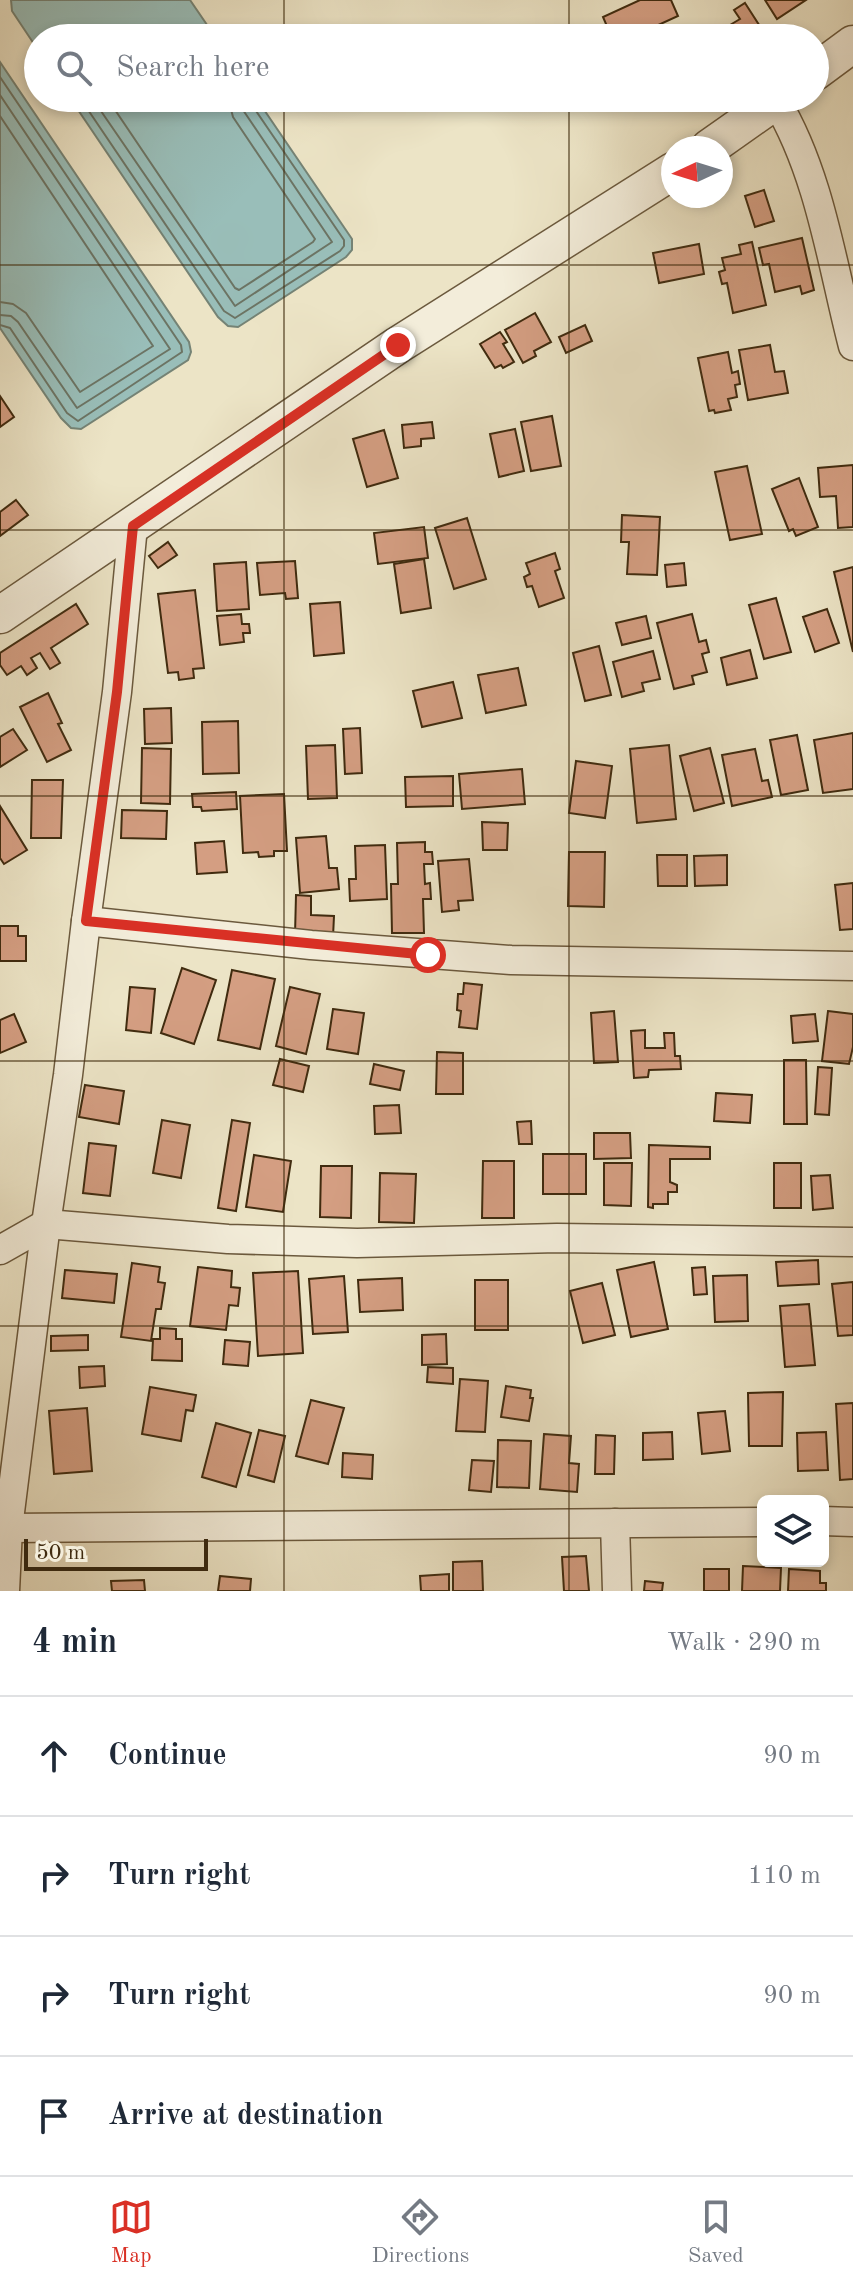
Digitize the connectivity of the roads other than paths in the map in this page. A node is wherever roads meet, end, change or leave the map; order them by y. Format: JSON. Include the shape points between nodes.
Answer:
{"nodes":[{"id":1,"x":853,"y":44,"type":"edge"},
{"id":2,"x":829,"y":62,"type":"edge"},
{"id":3,"x":761,"y":112,"type":"edge"},
{"id":4,"x":784,"y":112,"type":"edge"},
{"id":5,"x":726,"y":136,"type":"edge"},
{"id":6,"x":661,"y":179,"type":"edge"},
{"id":7,"x":853,"y":346,"type":"edge"},
{"id":8,"x":133,"y":526,"type":"junction"},
{"id":9,"x":0,"y":615,"type":"edge"},
{"id":10,"x":86,"y":921,"type":"junction"},
{"id":11,"x":853,"y":966,"type":"edge"},
{"id":12,"x":46,"y":1224,"type":"junction"},
{"id":13,"x":853,"y":1242,"type":"edge"},
{"id":14,"x":0,"y":1250,"type":"edge"},
{"id":15,"x":829,"y":1521,"type":"edge"},
{"id":16,"x":757,"y":1522,"type":"edge"},
{"id":17,"x":853,"y":1522,"type":"edge"},
{"id":18,"x":615,"y":1523,"type":"junction"},
{"id":19,"x":5,"y":1547,"type":"edge"},
{"id":20,"x":5,"y":1591,"type":"edge"},
{"id":21,"x":617,"y":1591,"type":"edge"}],
"edges":[{"from":1,"to":2,"type":"street"},
{"from":3,"to":5,"type":"street"},
{"from":4,"to":7,"type":"street","via":[[820,209]]},
{"from":6,"to":8,"type":"street","via":[[398,345]]},
{"from":8,"to":9,"type":"street"},
{"from":8,"to":10,"type":"street"},
{"from":10,"to":11,"type":"street","via":[[511,960]]},
{"from":10,"to":12,"type":"street"},
{"from":12,"to":13,"type":"street","via":[[357,1243],[557,1238]]},
{"from":12,"to":14,"type":"street"},
{"from":12,"to":19,"type":"street"},
{"from":15,"to":17,"type":"street"},
{"from":16,"to":18,"type":"street"},
{"from":18,"to":19,"type":"street"},
{"from":18,"to":21,"type":"street"},
{"from":19,"to":20,"type":"street"}]}
